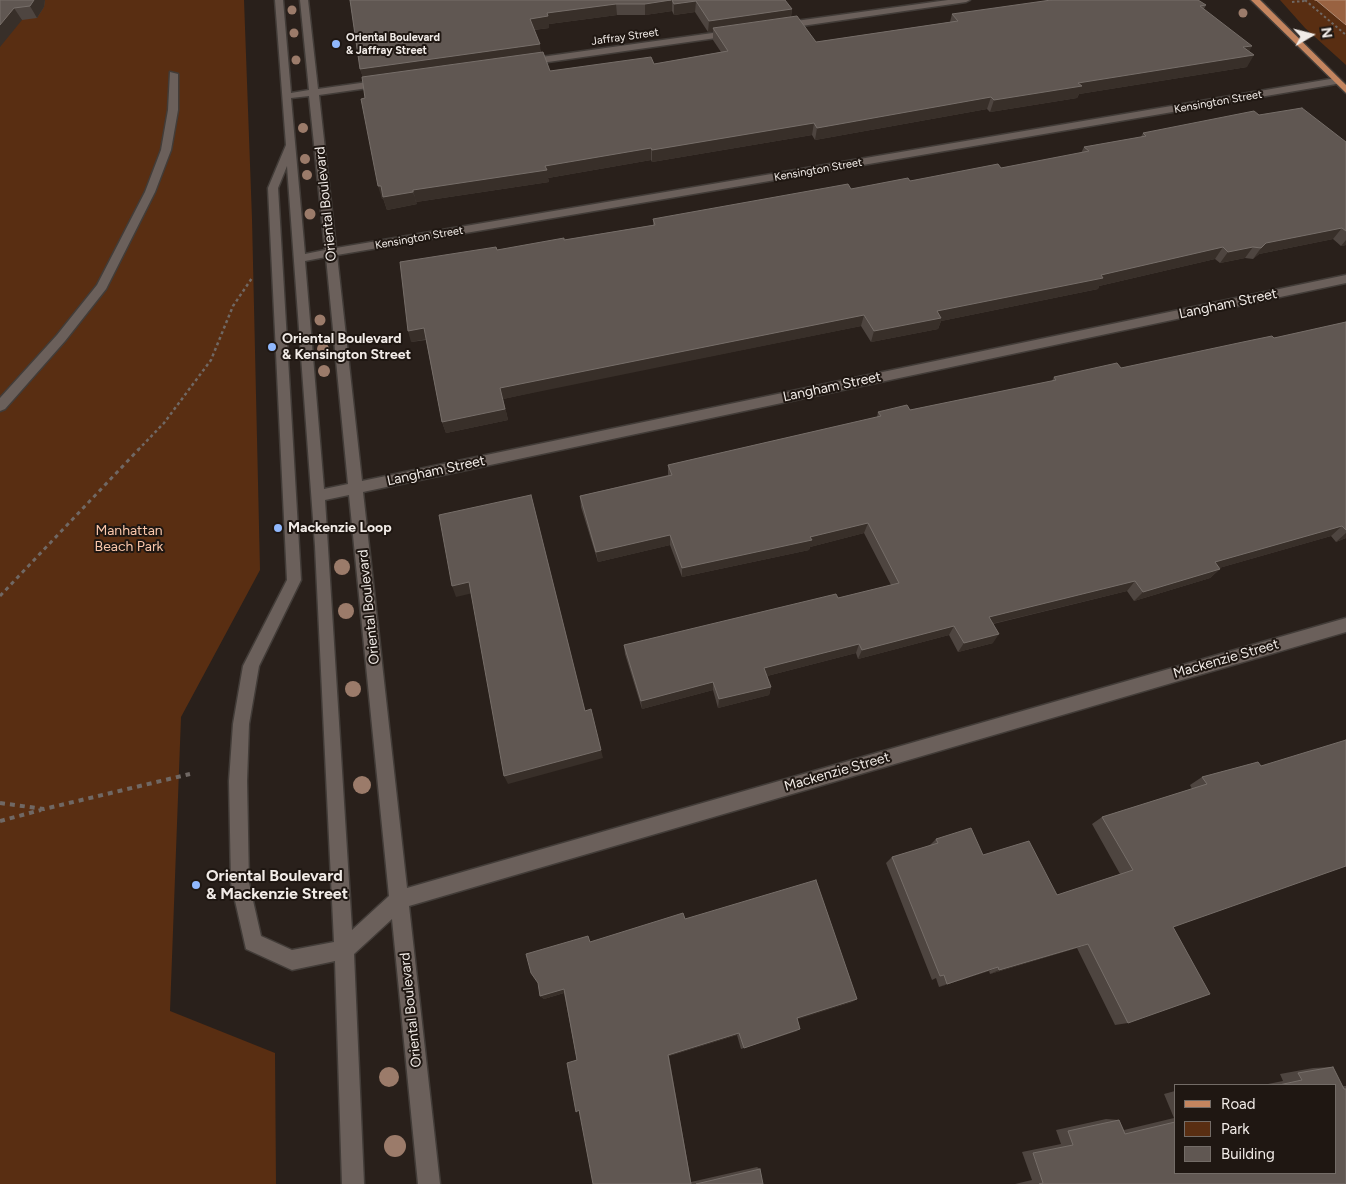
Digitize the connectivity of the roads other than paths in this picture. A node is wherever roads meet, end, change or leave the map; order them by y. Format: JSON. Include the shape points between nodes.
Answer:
{"nodes":[{"id":1,"x":279,"y":0,"type":"edge"},
{"id":2,"x":304,"y":0,"type":"edge"},
{"id":3,"x":966,"y":0,"type":"edge"},
{"id":4,"x":1255,"y":0,"type":"edge"},
{"id":5,"x":768,"y":28,"type":"edge"},
{"id":6,"x":749,"y":31,"type":"edge"},
{"id":7,"x":522,"y":63,"type":"edge"},
{"id":8,"x":173,"y":74,"type":"dead end"},
{"id":9,"x":394,"y":81,"type":"edge"},
{"id":10,"x":1336,"y":82,"type":"junction"},
{"id":11,"x":1346,"y":90,"type":"edge"},
{"id":12,"x":314,"y":92,"type":"junction"},
{"id":13,"x":288,"y":96,"type":"junction"},
{"id":14,"x":291,"y":142,"type":"junction"},
{"id":15,"x":331,"y":253,"type":"junction"},
{"id":16,"x":300,"y":258,"type":"junction"},
{"id":17,"x":1346,"y":279,"type":"edge"},
{"id":18,"x":0,"y":406,"type":"edge"},
{"id":19,"x":356,"y":488,"type":"junction"},
{"id":20,"x":318,"y":496,"type":"junction"},
{"id":21,"x":1346,"y":624,"type":"edge"},
{"id":22,"x":400,"y":899,"type":"junction"},
{"id":23,"x":344,"y":950,"type":"junction"},
{"id":24,"x":353,"y":1184,"type":"edge"},
{"id":25,"x":429,"y":1184,"type":"edge"}],
"edges":[{"from":1,"to":13,"type":"street","name":"Oriental Boulevard"},
{"from":2,"to":12,"type":"street","name":"Oriental Boulevard"},
{"from":3,"to":5,"type":"street"},
{"from":4,"to":10,"type":"main road"},
{"from":6,"to":7,"type":"street","name":"Jaffray Street"},
{"from":8,"to":18,"type":"street","via":[[173,110],[166,150],[150,192],[102,286]]},
{"from":9,"to":12,"type":"street"},
{"from":10,"to":11,"type":"main road"},
{"from":10,"to":15,"type":"street","name":"Kensington Street"},
{"from":12,"to":13,"type":"street"},
{"from":12,"to":15,"type":"street","name":"Oriental Boulevard"},
{"from":13,"to":14,"type":"street","name":"Oriental Boulevard"},
{"from":14,"to":16,"type":"street","name":"Oriental Boulevard"},
{"from":14,"to":23,"type":"street","via":[[273,188],[294,580],[251,666],[241,724],[238,780],[240,883],[253,942],[292,960]]},
{"from":15,"to":16,"type":"street","name":"Kensington Street"},
{"from":15,"to":19,"type":"street","name":"Oriental Boulevard"},
{"from":16,"to":20,"type":"street","name":"Oriental Boulevard"},
{"from":17,"to":19,"type":"street","name":"Langham Street"},
{"from":19,"to":20,"type":"street","name":"Langham Street"},
{"from":19,"to":22,"type":"street","name":"Oriental Boulevard"},
{"from":20,"to":23,"type":"street","name":"Oriental Boulevard"},
{"from":21,"to":22,"type":"street","name":"Mackenzie Street"},
{"from":22,"to":23,"type":"street","name":"Mackenzie Street"},
{"from":22,"to":25,"type":"street","name":"Oriental Boulevard"},
{"from":23,"to":24,"type":"street","name":"Oriental Boulevard"}]}
